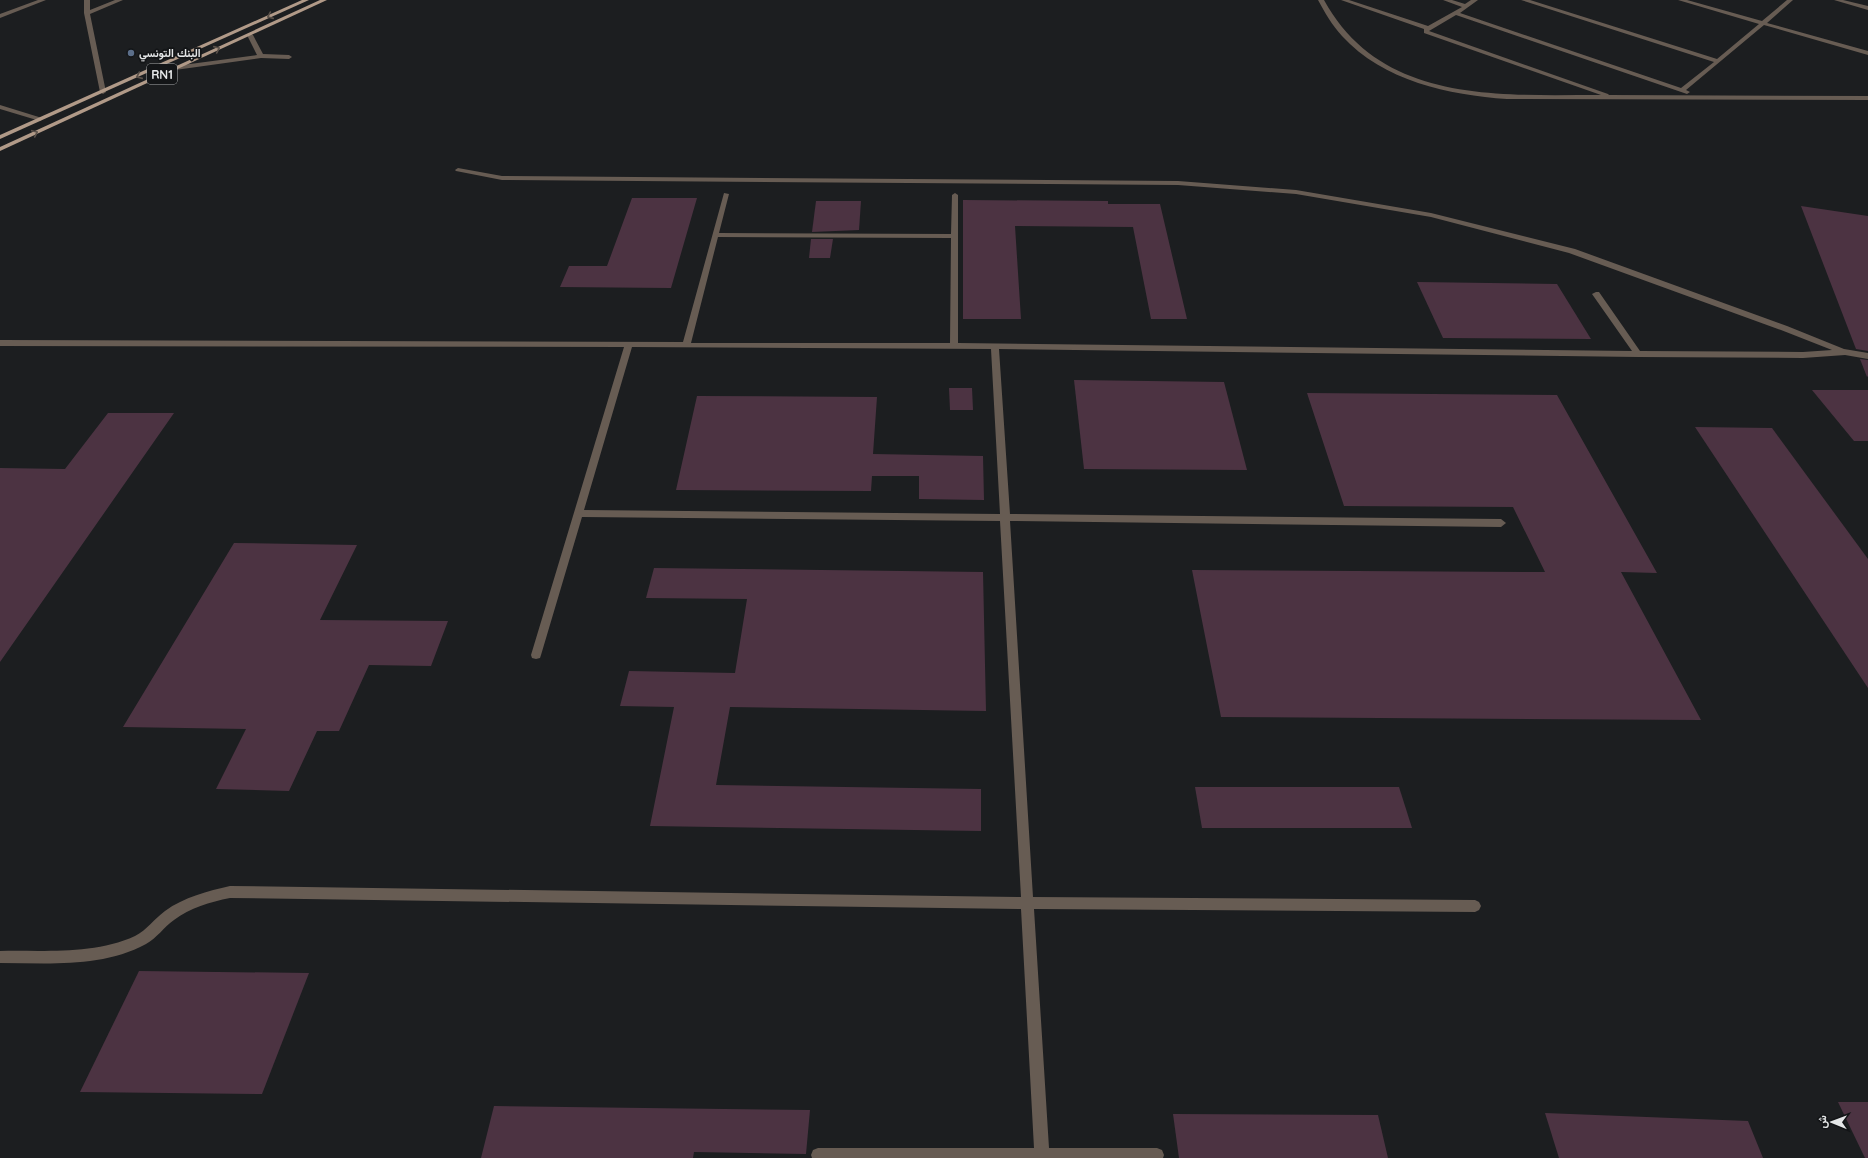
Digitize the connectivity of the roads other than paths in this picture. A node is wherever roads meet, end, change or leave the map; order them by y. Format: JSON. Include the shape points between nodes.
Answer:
{"nodes":[{"id":1,"x":42,"y":0,"type":"edge"},
{"id":2,"x":87,"y":0,"type":"edge"},
{"id":3,"x":120,"y":0,"type":"edge"},
{"id":4,"x":306,"y":0,"type":"edge"},
{"id":5,"x":324,"y":0,"type":"edge"},
{"id":6,"x":1321,"y":0,"type":"edge"},
{"id":7,"x":1344,"y":0,"type":"edge"},
{"id":8,"x":1446,"y":0,"type":"edge"},
{"id":9,"x":1475,"y":0,"type":"edge"},
{"id":10,"x":1524,"y":0,"type":"edge"},
{"id":11,"x":1681,"y":0,"type":"edge"},
{"id":12,"x":1790,"y":0,"type":"edge"},
{"id":13,"x":1837,"y":0,"type":"edge"},
{"id":14,"x":1465,"y":6,"type":"junction"},
{"id":15,"x":1868,"y":8,"type":"edge"},
{"id":16,"x":87,"y":13,"type":"junction"},
{"id":17,"x":1456,"y":13,"type":"junction"},
{"id":18,"x":0,"y":16,"type":"edge"},
{"id":19,"x":1762,"y":24,"type":"junction"},
{"id":20,"x":1428,"y":28,"type":"junction"},
{"id":21,"x":250,"y":35,"type":"junction"},
{"id":22,"x":1868,"y":53,"type":"edge"},
{"id":23,"x":261,"y":56,"type":"junction"},
{"id":24,"x":289,"y":57,"type":"dead end"},
{"id":25,"x":1718,"y":61,"type":"junction"},
{"id":26,"x":175,"y":68,"type":"junction"},
{"id":27,"x":1682,"y":90,"type":"junction"},
{"id":28,"x":103,"y":92,"type":"junction"},
{"id":29,"x":1701,"y":97,"type":"junction"},
{"id":30,"x":1614,"y":98,"type":"junction"},
{"id":31,"x":1868,"y":98,"type":"edge"},
{"id":32,"x":0,"y":107,"type":"edge"},
{"id":33,"x":40,"y":119,"type":"junction"},
{"id":34,"x":0,"y":137,"type":"edge"},
{"id":35,"x":0,"y":149,"type":"edge"},
{"id":36,"x":458,"y":170,"type":"dead end"},
{"id":37,"x":726,"y":194,"type":"dead end"},
{"id":38,"x":955,"y":195,"type":"dead end"},
{"id":39,"x":715,"y":235,"type":"junction"},
{"id":40,"x":954,"y":236,"type":"junction"},
{"id":41,"x":1596,"y":294,"type":"dead end"},
{"id":42,"x":0,"y":343,"type":"edge"},
{"id":43,"x":629,"y":345,"type":"junction"},
{"id":44,"x":686,"y":345,"type":"junction"},
{"id":45,"x":954,"y":346,"type":"junction"},
{"id":46,"x":995,"y":346,"type":"junction"},
{"id":47,"x":1845,"y":352,"type":"junction"},
{"id":48,"x":1638,"y":354,"type":"junction"},
{"id":49,"x":1868,"y":356,"type":"edge"},
{"id":50,"x":578,"y":513,"type":"junction"},
{"id":51,"x":1005,"y":518,"type":"junction"},
{"id":52,"x":1501,"y":523,"type":"dead end"},
{"id":53,"x":536,"y":655,"type":"dead end"},
{"id":54,"x":1028,"y":903,"type":"junction"},
{"id":55,"x":1475,"y":906,"type":"dead end"},
{"id":56,"x":0,"y":957,"type":"edge"},
{"id":57,"x":818,"y":1155,"type":"dead end"},
{"id":58,"x":1042,"y":1155,"type":"junction"},
{"id":59,"x":1157,"y":1155,"type":"dead end"}],
"edges":[{"from":1,"to":18,"type":"street"},
{"from":2,"to":16,"type":"street"},
{"from":3,"to":16,"type":"street"},
{"from":4,"to":28,"type":"main road","number":"RN1","one_way":true},
{"from":5,"to":21,"type":"main road","number":"RN1"},
{"from":6,"to":30,"type":"street","via":[[1333,21],[1360,50],[1379,63],[1428,83],[1483,96]]},
{"from":7,"to":20,"type":"street"},
{"from":8,"to":14,"type":"street"},
{"from":9,"to":14,"type":"street"},
{"from":10,"to":25,"type":"street"},
{"from":11,"to":19,"type":"street"},
{"from":12,"to":19,"type":"street"},
{"from":13,"to":15,"type":"street"},
{"from":14,"to":17,"type":"street"},
{"from":16,"to":28,"type":"street"},
{"from":17,"to":20,"type":"street"},
{"from":17,"to":27,"type":"street"},
{"from":19,"to":22,"type":"street"},
{"from":19,"to":25,"type":"street"},
{"from":20,"to":30,"type":"street","via":[[1426,32]]},
{"from":21,"to":23,"type":"street"},
{"from":26,"to":21,"type":"main road","number":"RN1","one_way":true},
{"from":23,"to":24,"type":"street"},
{"from":23,"to":26,"type":"street"},
{"from":25,"to":27,"type":"street"},
{"from":35,"to":26,"type":"main road","number":"RN1","one_way":true},
{"from":27,"to":29,"type":"street"},
{"from":28,"to":33,"type":"main road","number":"RN1"},
{"from":29,"to":30,"type":"street"},
{"from":29,"to":31,"type":"street"},
{"from":32,"to":33,"type":"street"},
{"from":33,"to":34,"type":"main road","number":"RN1"},
{"from":36,"to":47,"type":"street","via":[[502,178],[1178,183],[1296,192],[1431,215],[1572,252]]},
{"from":37,"to":39,"type":"street"},
{"from":38,"to":40,"type":"street"},
{"from":39,"to":40,"type":"street"},
{"from":39,"to":44,"type":"street"},
{"from":40,"to":45,"type":"street"},
{"from":41,"to":48,"type":"street"},
{"from":42,"to":43,"type":"street"},
{"from":43,"to":44,"type":"street"},
{"from":43,"to":50,"type":"street"},
{"from":44,"to":45,"type":"street"},
{"from":45,"to":46,"type":"street"},
{"from":46,"to":48,"type":"street"},
{"from":46,"to":51,"type":"street"},
{"from":47,"to":48,"type":"street","via":[[1803,355]]},
{"from":47,"to":49,"type":"street"},
{"from":50,"to":51,"type":"street"},
{"from":50,"to":53,"type":"street"},
{"from":51,"to":52,"type":"street"},
{"from":51,"to":54,"type":"street"},
{"from":54,"to":55,"type":"street"},
{"from":54,"to":56,"type":"street","via":[[230,892],[211,896],[173,913],[142,940],[98,955]]},
{"from":54,"to":58,"type":"street"},
{"from":57,"to":58,"type":"street"},
{"from":58,"to":59,"type":"street"}]}
